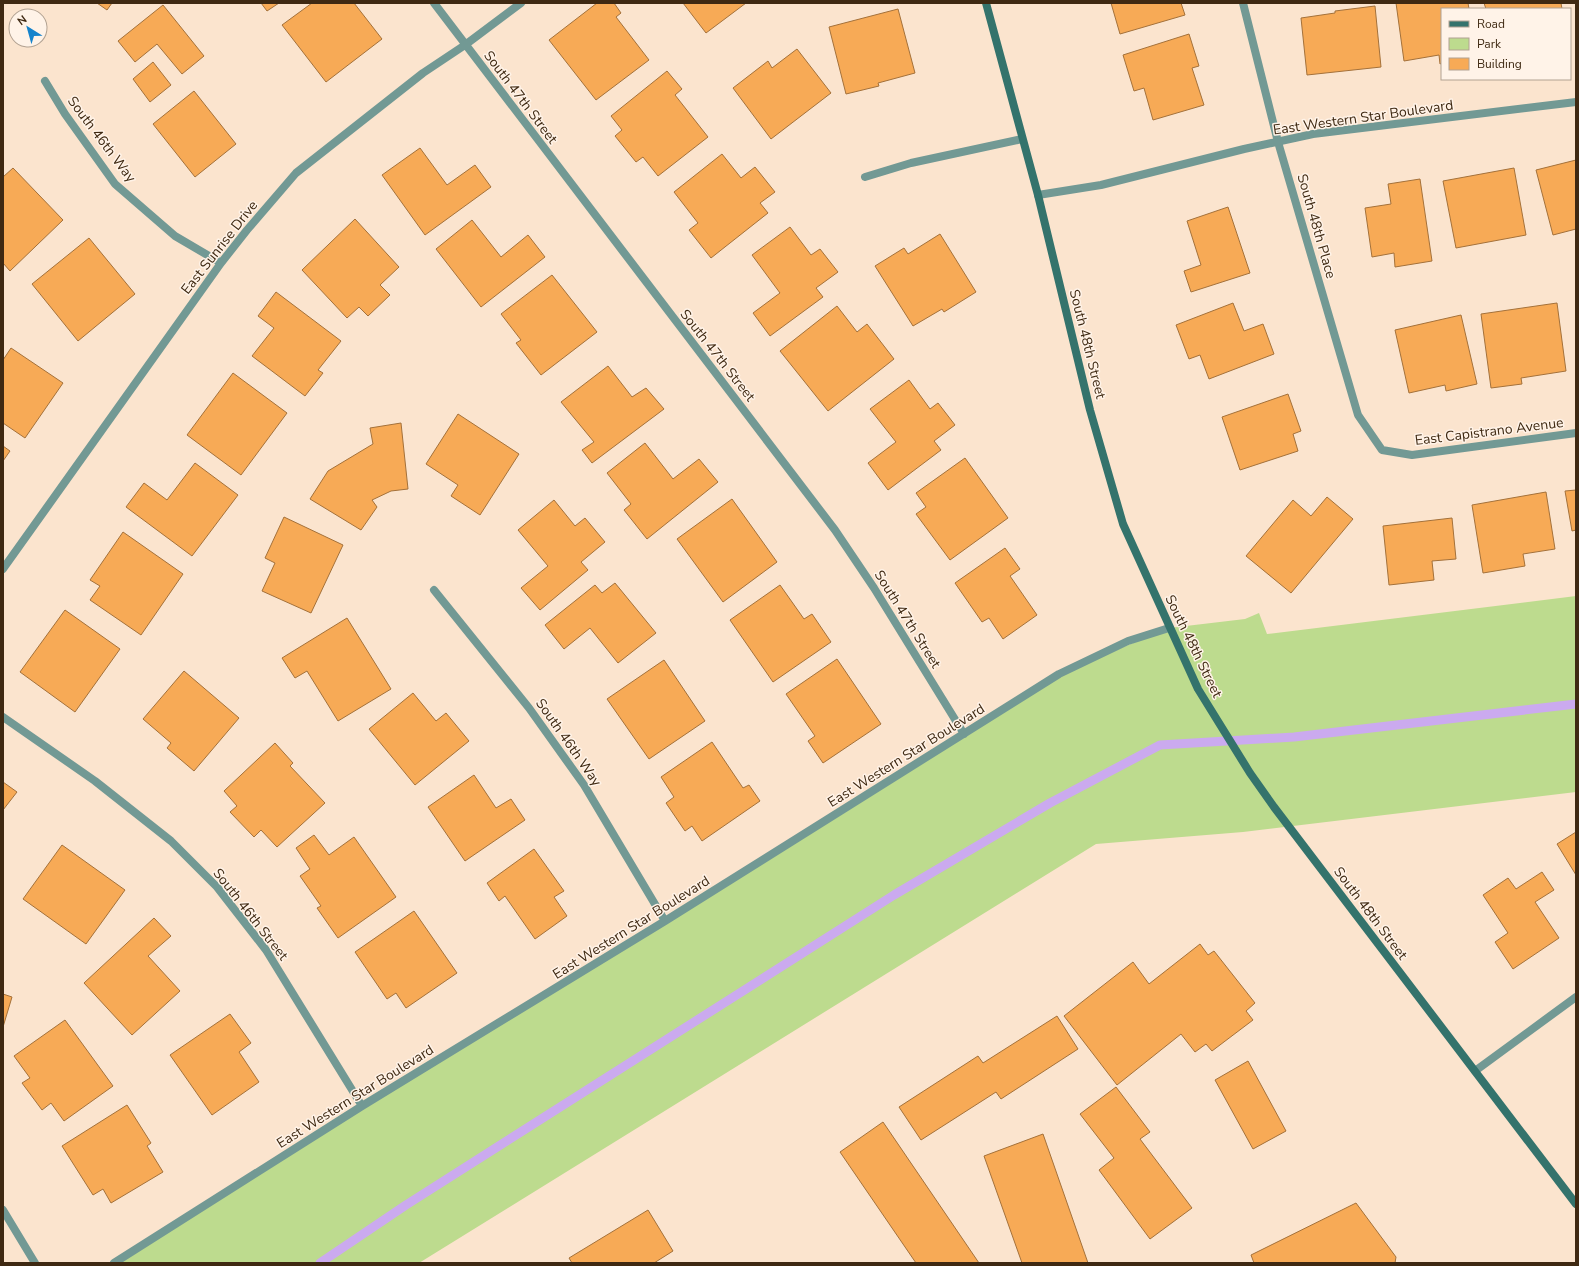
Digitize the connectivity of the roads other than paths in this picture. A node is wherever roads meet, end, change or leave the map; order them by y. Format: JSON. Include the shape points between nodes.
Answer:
{"nodes":[{"id":1,"x":434,"y":3,"type":"edge"},
{"id":2,"x":521,"y":3,"type":"edge"},
{"id":3,"x":986,"y":3,"type":"edge"},
{"id":4,"x":1243,"y":3,"type":"edge"},
{"id":5,"x":465,"y":45,"type":"junction"},
{"id":6,"x":45,"y":81,"type":"dead end"},
{"id":7,"x":1576,"y":102,"type":"edge"},
{"id":8,"x":1022,"y":139,"type":"junction"},
{"id":9,"x":1278,"y":142,"type":"junction"},
{"id":10,"x":865,"y":177,"type":"dead end"},
{"id":11,"x":1038,"y":195,"type":"junction"},
{"id":12,"x":221,"y":263,"type":"junction"},
{"id":13,"x":1576,"y":433,"type":"edge"},
{"id":14,"x":1382,"y":450,"type":"joint"},
{"id":15,"x":3,"y":569,"type":"edge"},
{"id":16,"x":434,"y":590,"type":"dead end"},
{"id":17,"x":1169,"y":628,"type":"junction"},
{"id":18,"x":3,"y":717,"type":"edge"},
{"id":19,"x":964,"y":734,"type":"junction"},
{"id":20,"x":665,"y":922,"type":"junction"},
{"id":21,"x":1576,"y":997,"type":"edge"},
{"id":22,"x":1475,"y":1071,"type":"junction"},
{"id":23,"x":362,"y":1106,"type":"junction"},
{"id":24,"x":1576,"y":1204,"type":"edge"},
{"id":25,"x":3,"y":1210,"type":"edge"},
{"id":26,"x":35,"y":1263,"type":"edge"},
{"id":27,"x":114,"y":1263,"type":"edge"}],
"edges":[{"from":1,"to":5,"type":"street","name":"South 47th Street"},
{"from":2,"to":5,"type":"street","name":"East Sunrise Drive"},
{"from":3,"to":8,"type":"main road","name":"South 48th Street"},
{"from":4,"to":9,"type":"street","name":"South 48th Place"},
{"from":5,"to":12,"type":"street","name":"East Sunrise Drive","via":[[423,74],[296,173]]},
{"from":5,"to":19,"type":"street","name":"South 47th Street","via":[[835,530]]},
{"from":6,"to":12,"type":"street","name":"South 46th Way","via":[[65,114],[116,184],[175,236]]},
{"from":7,"to":9,"type":"street","name":"East Western Star Boulevard","via":[[1313,134]]},
{"from":8,"to":10,"type":"street","via":[[911,163]]},
{"from":8,"to":11,"type":"main road","name":"South 48th Street"},
{"from":9,"to":11,"type":"street","name":"East Western Star Boulevard","via":[[1101,185]]},
{"from":9,"to":14,"type":"street","name":"South 48th Place","via":[[1358,415]]},
{"from":11,"to":17,"type":"main road","name":"South 48th Street","via":[[1090,410],[1123,524]]},
{"from":12,"to":15,"type":"street","name":"East Sunrise Drive"},
{"from":13,"to":14,"type":"street","name":"East Capistrano Avenue","via":[[1412,455]]},
{"from":16,"to":20,"type":"street","name":"South 46th Way","via":[[529,708],[584,785]]},
{"from":17,"to":19,"type":"street","name":"East Western Star Boulevard","via":[[1128,641],[1059,674]]},
{"from":17,"to":22,"type":"main road","name":"South 48th Street","via":[[1198,689],[1250,773]]},
{"from":18,"to":23,"type":"street","name":"South 46th Street","via":[[95,781],[171,841],[217,887],[266,950]]},
{"from":19,"to":20,"type":"street","name":"East Western Star Boulevard"},
{"from":20,"to":23,"type":"street","name":"East Western Star Boulevard"},
{"from":21,"to":22,"type":"street"},
{"from":22,"to":24,"type":"main road","name":"South 48th Street"},
{"from":23,"to":27,"type":"street","name":"East Western Star Boulevard"},
{"from":25,"to":26,"type":"street"}]}
